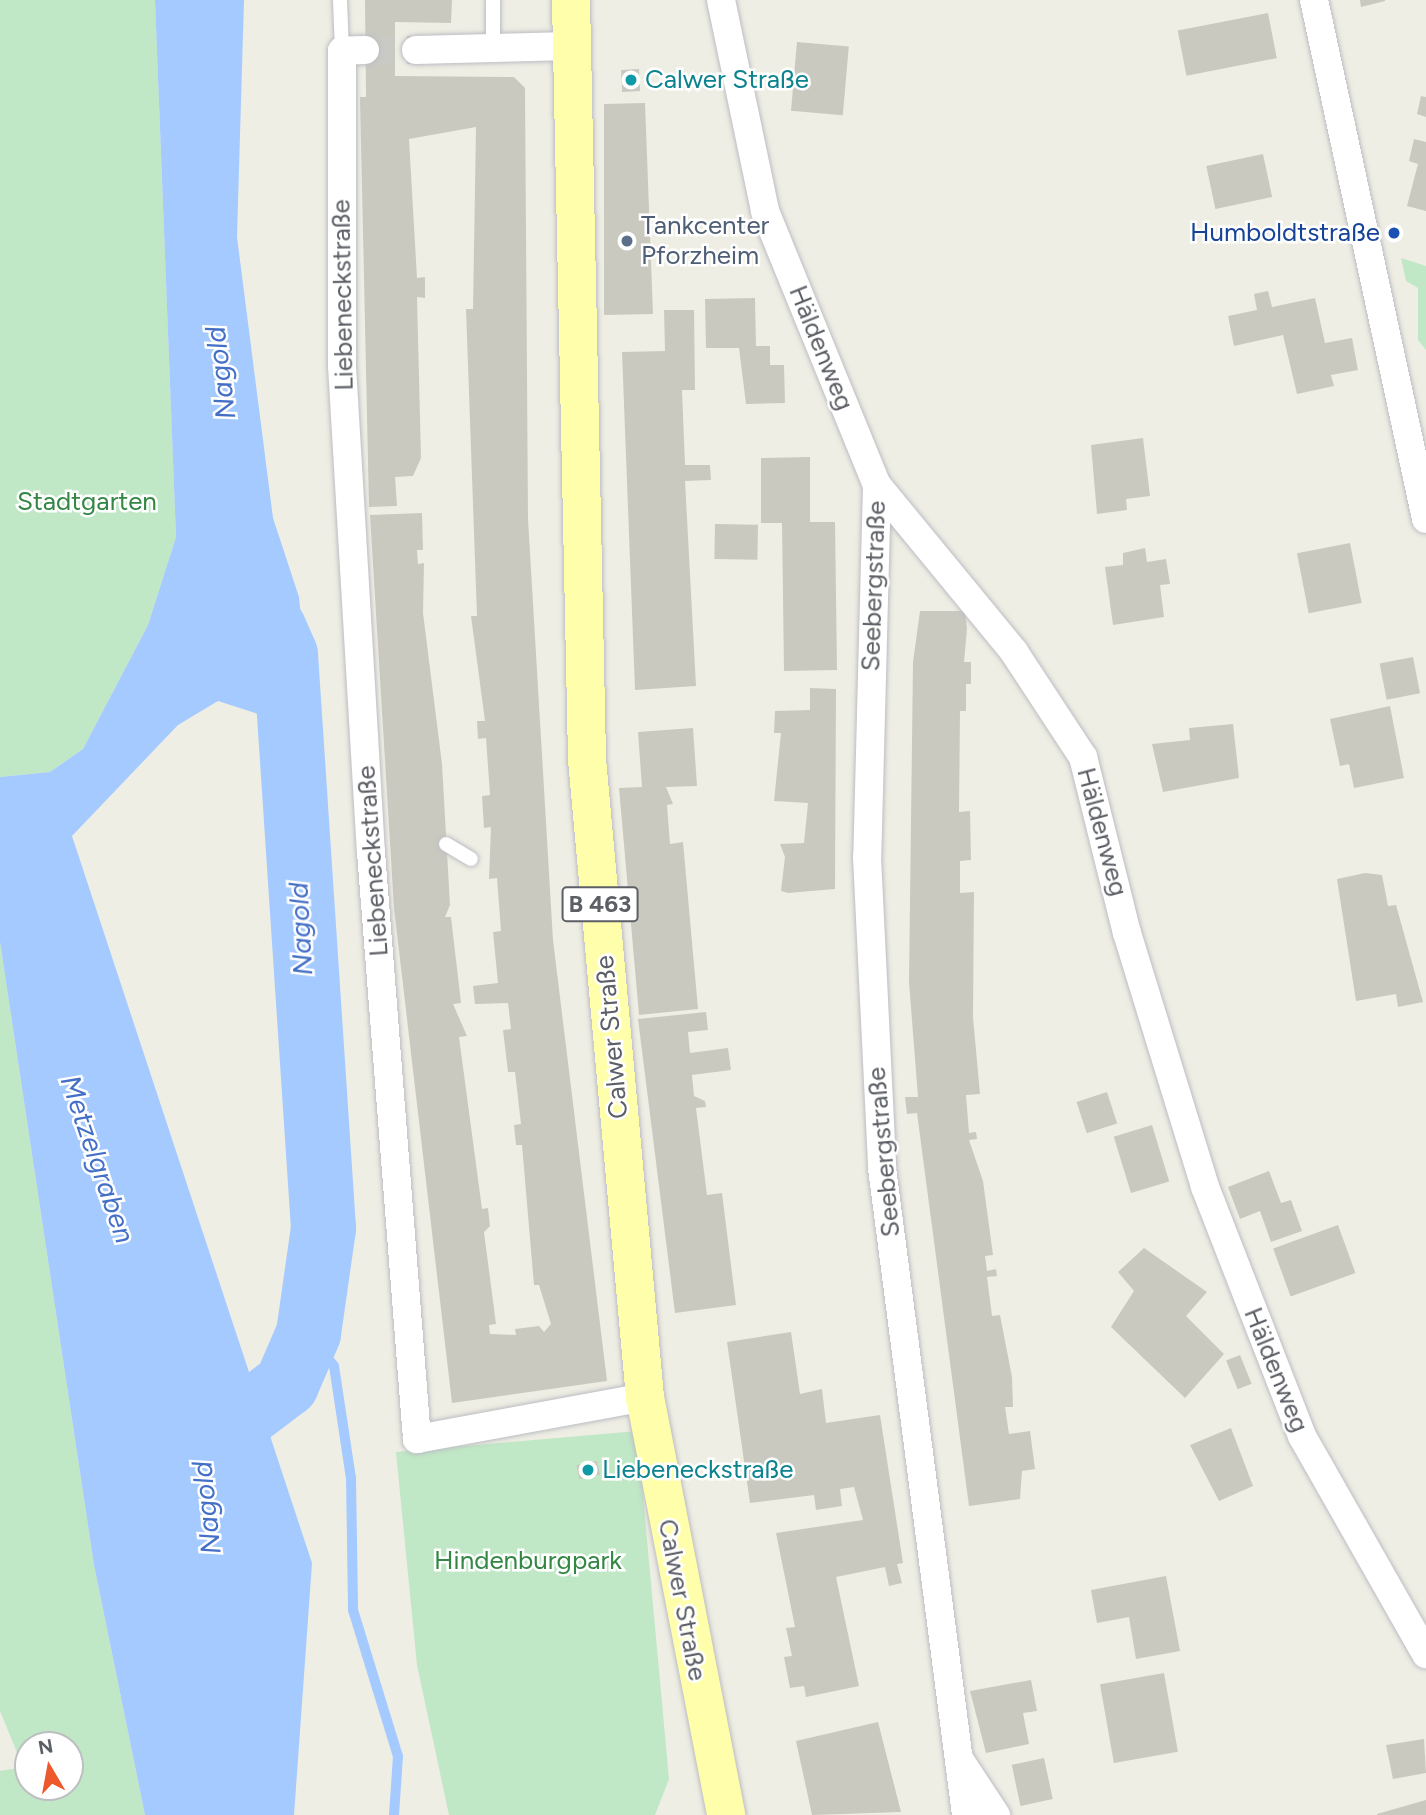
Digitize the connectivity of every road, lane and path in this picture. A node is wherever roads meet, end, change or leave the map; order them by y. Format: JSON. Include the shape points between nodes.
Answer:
{"nodes":[{"id":1,"x":340,"y":0,"type":"edge"},
{"id":2,"x":492,"y":0,"type":"edge"},
{"id":3,"x":571,"y":0,"type":"edge"},
{"id":4,"x":721,"y":0,"type":"edge"},
{"id":5,"x":1314,"y":0,"type":"edge"},
{"id":6,"x":570,"y":46,"type":"junction"},
{"id":7,"x":493,"y":48,"type":"junction"},
{"id":8,"x":416,"y":50,"type":"tunnel mouth"},
{"id":9,"x":353,"y":51,"type":"joint"},
{"id":10,"x":1418,"y":426,"type":"edge"},
{"id":11,"x":877,"y":485,"type":"junction"},
{"id":12,"x":1426,"y":519,"type":"edge"},
{"id":13,"x":446,"y":844,"type":"dead end"},
{"id":14,"x":471,"y":859,"type":"dead end"},
{"id":15,"x":645,"y":1397,"type":"junction"},
{"id":16,"x":1426,"y":1654,"type":"edge"},
{"id":17,"x":956,"y":1754,"type":"junction"},
{"id":18,"x":726,"y":1815,"type":"edge"},
{"id":19,"x":965,"y":1815,"type":"edge"},
{"id":20,"x":996,"y":1815,"type":"edge"}],
"edges":[{"from":1,"to":9,"type":"lane","name":"Liebeneckstraße"},
{"from":2,"to":7,"type":"lane"},
{"from":3,"to":6,"type":"main road","name":"Calwer Straße","number":"B 463"},
{"from":4,"to":11,"type":"street","name":"Häldenweg","via":[[765,211]]},
{"from":5,"to":10,"type":"street"},
{"from":6,"to":7,"type":"street"},
{"from":6,"to":15,"type":"main road","name":"Calwer Straße","number":"B 463","via":[[587,759]]},
{"from":7,"to":8,"type":"street"},
{"from":9,"to":15,"type":"street","name":"Liebeneckstraße","via":[[342,366],[381,851],[417,1439]]},
{"from":10,"to":12,"type":"street"},
{"from":11,"to":16,"type":"street","name":"Häldenweg","via":[[1014,652],[1083,757],[1127,933],[1205,1187],[1301,1436]]},
{"from":11,"to":17,"type":"street","name":"Seebergstraße","via":[[867,857],[881,1168]]},
{"from":13,"to":14,"type":"lane"},
{"from":15,"to":18,"type":"main road","name":"Calwer Straße","number":"B 463"},
{"from":17,"to":19,"type":"street","name":"Seebergstraße"},
{"from":17,"to":20,"type":"street"}]}
